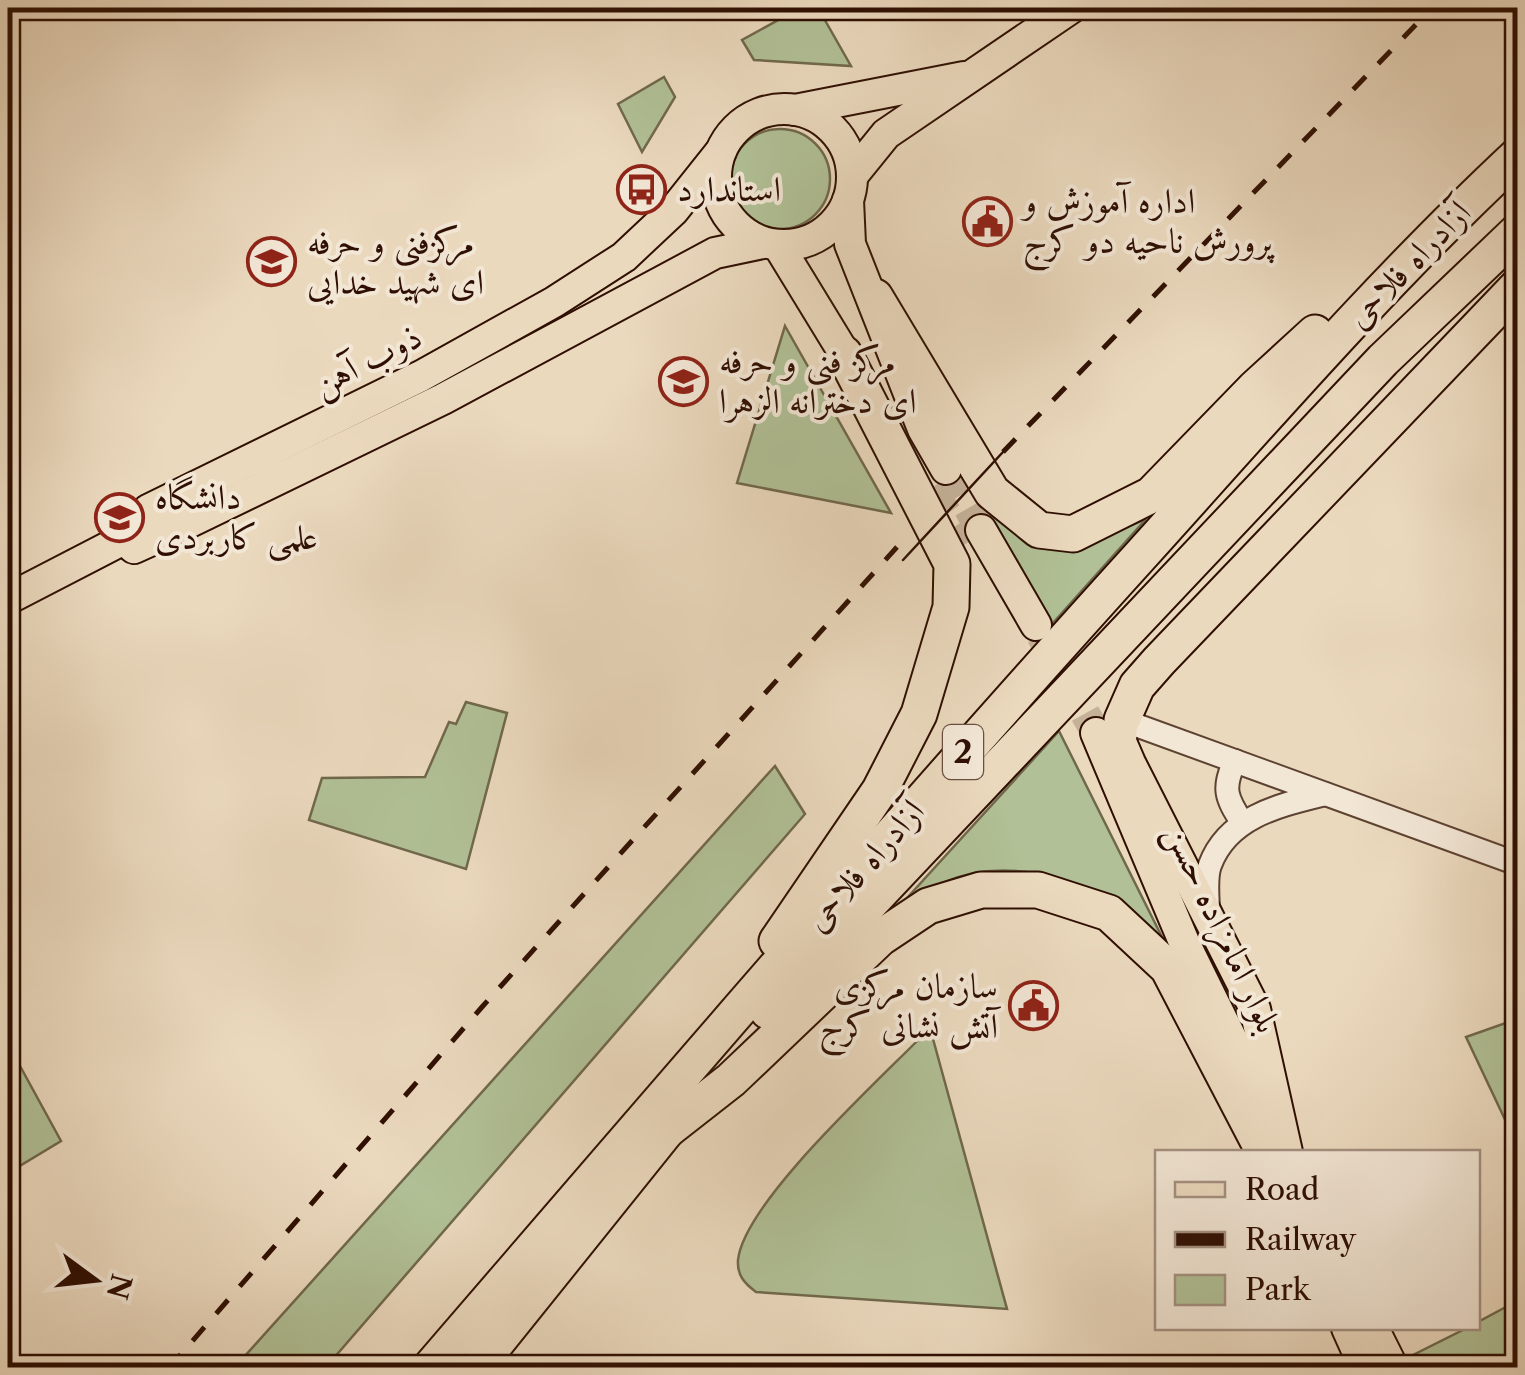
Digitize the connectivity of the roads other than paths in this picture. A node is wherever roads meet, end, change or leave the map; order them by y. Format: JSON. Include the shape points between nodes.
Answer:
{"nodes":[{"id":1,"x":1071,"y":8,"type":"edge"},
{"id":2,"x":977,"y":75,"type":"junction"},
{"id":3,"x":795,"y":110,"type":"junction"},
{"id":4,"x":721,"y":151,"type":"junction"},
{"id":5,"x":1518,"y":155,"type":"edge"},
{"id":6,"x":850,"y":188,"type":"junction"},
{"id":7,"x":1518,"y":231,"type":"edge"},
{"id":8,"x":771,"y":244,"type":"junction"},
{"id":9,"x":1518,"y":286,"type":"edge"},
{"id":10,"x":1383,"y":290,"type":"junction"},
{"id":11,"x":875,"y":297,"type":"junction"},
{"id":12,"x":844,"y":354,"type":"junction"},
{"id":13,"x":421,"y":376,"type":"junction"},
{"id":14,"x":443,"y":400,"type":"junction"},
{"id":15,"x":974,"y":536,"type":"tunnel mouth"},
{"id":16,"x":124,"y":539,"type":"junction"},
{"id":17,"x":8,"y":599,"type":"edge"},
{"id":18,"x":1029,"y":630,"type":"tunnel mouth"},
{"id":19,"x":1099,"y":732,"type":"junction"},
{"id":20,"x":1236,"y":762,"type":"junction"},
{"id":21,"x":1325,"y":794,"type":"junction"},
{"id":22,"x":1242,"y":822,"type":"junction"},
{"id":23,"x":1518,"y":864,"type":"edge"},
{"id":24,"x":1208,"y":912,"type":"junction"},
{"id":25,"x":740,"y":1008,"type":"junction"},
{"id":26,"x":662,"y":1135,"type":"junction"},
{"id":27,"x":1266,"y":1150,"type":"edge"},
{"id":28,"x":1266,"y":1150,"type":"edge"},
{"id":29,"x":1286,"y":1150,"type":"edge"},
{"id":30,"x":1287,"y":1150,"type":"edge"},
{"id":31,"x":1348,"y":1330,"type":"edge"},
{"id":32,"x":1374,"y":1330,"type":"edge"},
{"id":33,"x":430,"y":1368,"type":"edge"},
{"id":34,"x":476,"y":1368,"type":"edge"},
{"id":35,"x":1365,"y":1368,"type":"edge"},
{"id":36,"x":1393,"y":1368,"type":"edge"}],
"edges":[{"from":1,"to":2,"type":"main road"},
{"from":2,"to":3,"type":"main road"},
{"from":2,"to":6,"type":"main road","via":[[886,134]]},
{"from":3,"to":4,"type":"main road","via":[[751,118]]},
{"from":3,"to":6,"type":"main road","via":[[836,132],[848,153]]},
{"from":4,"to":8,"type":"main road","via":[[718,196],[728,216]]},
{"from":4,"to":13,"type":"main road","name":"ذوب آهن","via":[[674,210],[624,257]]},
{"from":5,"to":10,"type":"highway","name":"آزادراه فلاحی","number":"2"},
{"from":6,"to":8,"type":"main road","via":[[837,220],[821,235],[800,244]]},
{"from":6,"to":11,"type":"main road","via":[[850,244]]},
{"from":7,"to":26,"type":"highway","name":"آزادراه فلاحی","number":"2","via":[[1384,360],[899,870]]},
{"from":8,"to":12,"type":"main road"},
{"from":8,"to":14,"type":"main road","name":"ذوب آهن","via":[[715,253]]},
{"from":9,"to":19,"type":"highway"},
{"from":10,"to":11,"type":"highway","via":[[1313,335],[1151,495],[1072,534],[1039,530],[992,492]]},
{"from":10,"to":25,"type":"highway","name":"آزادراه فلاحی","number":"2","via":[[955,760]]},
{"from":11,"to":12,"type":"main road","via":[[938,479]]},
{"from":12,"to":25,"type":"highway","via":[[952,564],[951,607],[919,714],[880,790],[794,910]]},
{"from":13,"to":14,"type":"main road"},
{"from":13,"to":16,"type":"main road","name":"ذوب آهن","via":[[148,510]]},
{"from":14,"to":16,"type":"main road","name":"ذوب آهن","via":[[134,548]]},
{"from":15,"to":18,"type":"main road"},
{"from":16,"to":17,"type":"main road","name":"ذوب آهن"},
{"from":19,"to":20,"type":"street"},
{"from":19,"to":24,"type":"main road","via":[[1120,742]]},
{"from":19,"to":28,"type":"main road","name":"بلوار امامزاده حسن"},
{"from":19,"to":29,"type":"main road","name":"بلوار امامزاده حسن","via":[[1184,942]]},
{"from":20,"to":21,"type":"street"},
{"from":20,"to":22,"type":"street","via":[[1225,797]]},
{"from":21,"to":22,"type":"street"},
{"from":21,"to":23,"type":"street"},
{"from":22,"to":24,"type":"street","via":[[1209,867]]},
{"from":24,"to":30,"type":"main road","via":[[1254,1009]]},
{"from":25,"to":33,"type":"highway","name":"آزادراه فلاحی","number":"2"},
{"from":26,"to":27,"type":"highway","via":[[731,1080],[880,938],[928,906],[982,890],[1038,890],[1109,913],[1168,968]]},
{"from":26,"to":34,"type":"highway","name":"آزادراه فلاحی","number":"2"},
{"from":31,"to":35,"type":"main road"},
{"from":32,"to":36,"type":"main road"}]}
